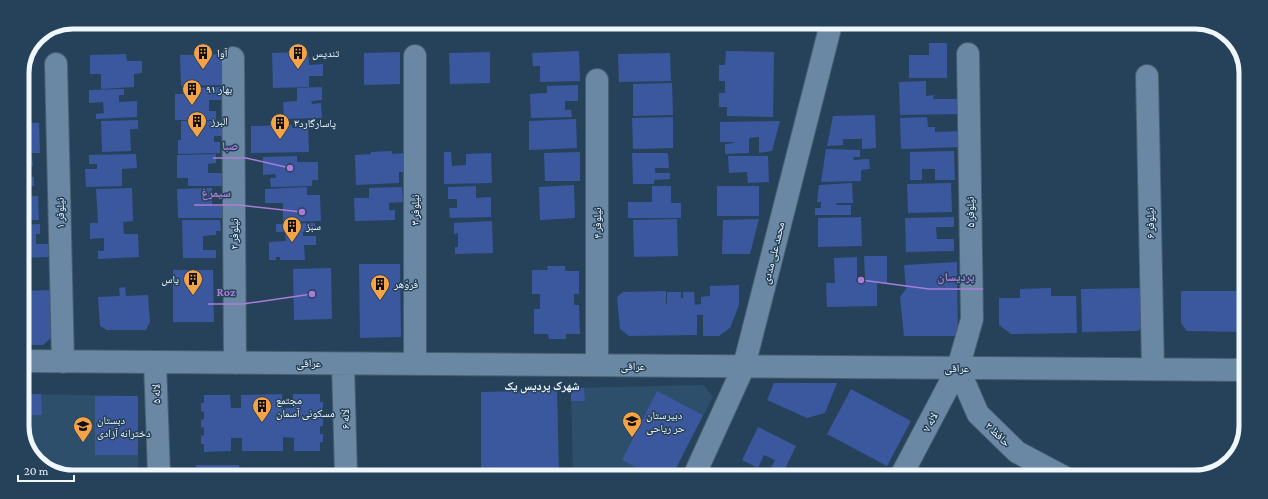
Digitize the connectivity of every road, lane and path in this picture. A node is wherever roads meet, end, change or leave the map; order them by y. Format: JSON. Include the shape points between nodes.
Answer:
{"nodes":[{"id":1,"x":830,"y":29,"type":"edge"},
{"id":2,"x":968,"y":54,"type":"dead end"},
{"id":3,"x":414,"y":56,"type":"dead end"},
{"id":4,"x":232,"y":58,"type":"dead end"},
{"id":5,"x":56,"y":64,"type":"dead end"},
{"id":6,"x":1147,"y":76,"type":"dead end"},
{"id":7,"x":597,"y":80,"type":"dead end"},
{"id":8,"x":29,"y":362,"type":"edge"},
{"id":9,"x":62,"y":362,"type":"junction"},
{"id":10,"x":155,"y":362,"type":"junction"},
{"id":11,"x":235,"y":363,"type":"junction"},
{"id":12,"x":344,"y":364,"type":"junction"},
{"id":13,"x":415,"y":364,"type":"junction"},
{"id":14,"x":597,"y":365,"type":"junction"},
{"id":15,"x":744,"y":366,"type":"junction"},
{"id":16,"x":958,"y":368,"type":"junction"},
{"id":17,"x":1153,"y":369,"type":"junction"},
{"id":18,"x":1239,"y":370,"type":"edge"},
{"id":19,"x":159,"y":470,"type":"edge"},
{"id":20,"x":346,"y":470,"type":"edge"},
{"id":21,"x":697,"y":470,"type":"edge"},
{"id":22,"x":904,"y":470,"type":"edge"},
{"id":23,"x":1051,"y":470,"type":"edge"}],
"edges":[{"from":1,"to":15,"type":"street","name":"محمد علی مددی"},
{"from":2,"to":16,"type":"street","name":"نیلوفر ۵","via":[[972,319]]},
{"from":3,"to":13,"type":"street","name":"نیلوفر ۳"},
{"from":4,"to":11,"type":"street","name":"نیلوفر ۲"},
{"from":5,"to":9,"type":"street","name":"نیلوفر ۱"},
{"from":6,"to":17,"type":"street","name":"نیلوفر ۶"},
{"from":7,"to":14,"type":"street","name":"نیلوفر ۴"},
{"from":8,"to":9,"type":"street","name":"عراقی"},
{"from":9,"to":10,"type":"street","name":"عراقی"},
{"from":10,"to":11,"type":"street","name":"عراقی"},
{"from":10,"to":19,"type":"street","name":"لاله ۵"},
{"from":11,"to":12,"type":"street","name":"عراقی"},
{"from":12,"to":13,"type":"street","name":"عراقی"},
{"from":12,"to":20,"type":"street","name":"لاله ۶"},
{"from":13,"to":14,"type":"street","name":"عراقی"},
{"from":14,"to":15,"type":"street","name":"عراقی"},
{"from":15,"to":16,"type":"street","name":"عراقی"},
{"from":15,"to":21,"type":"street","name":"محمد علی مددی"},
{"from":16,"to":17,"type":"street","name":"عراقی"},
{"from":16,"to":22,"type":"street","name":"لاله ۷"},
{"from":16,"to":23,"type":"street","name":"حافظ ۲","via":[[978,414],[1017,452]]},
{"from":17,"to":18,"type":"street","name":"عراقی"}]}
